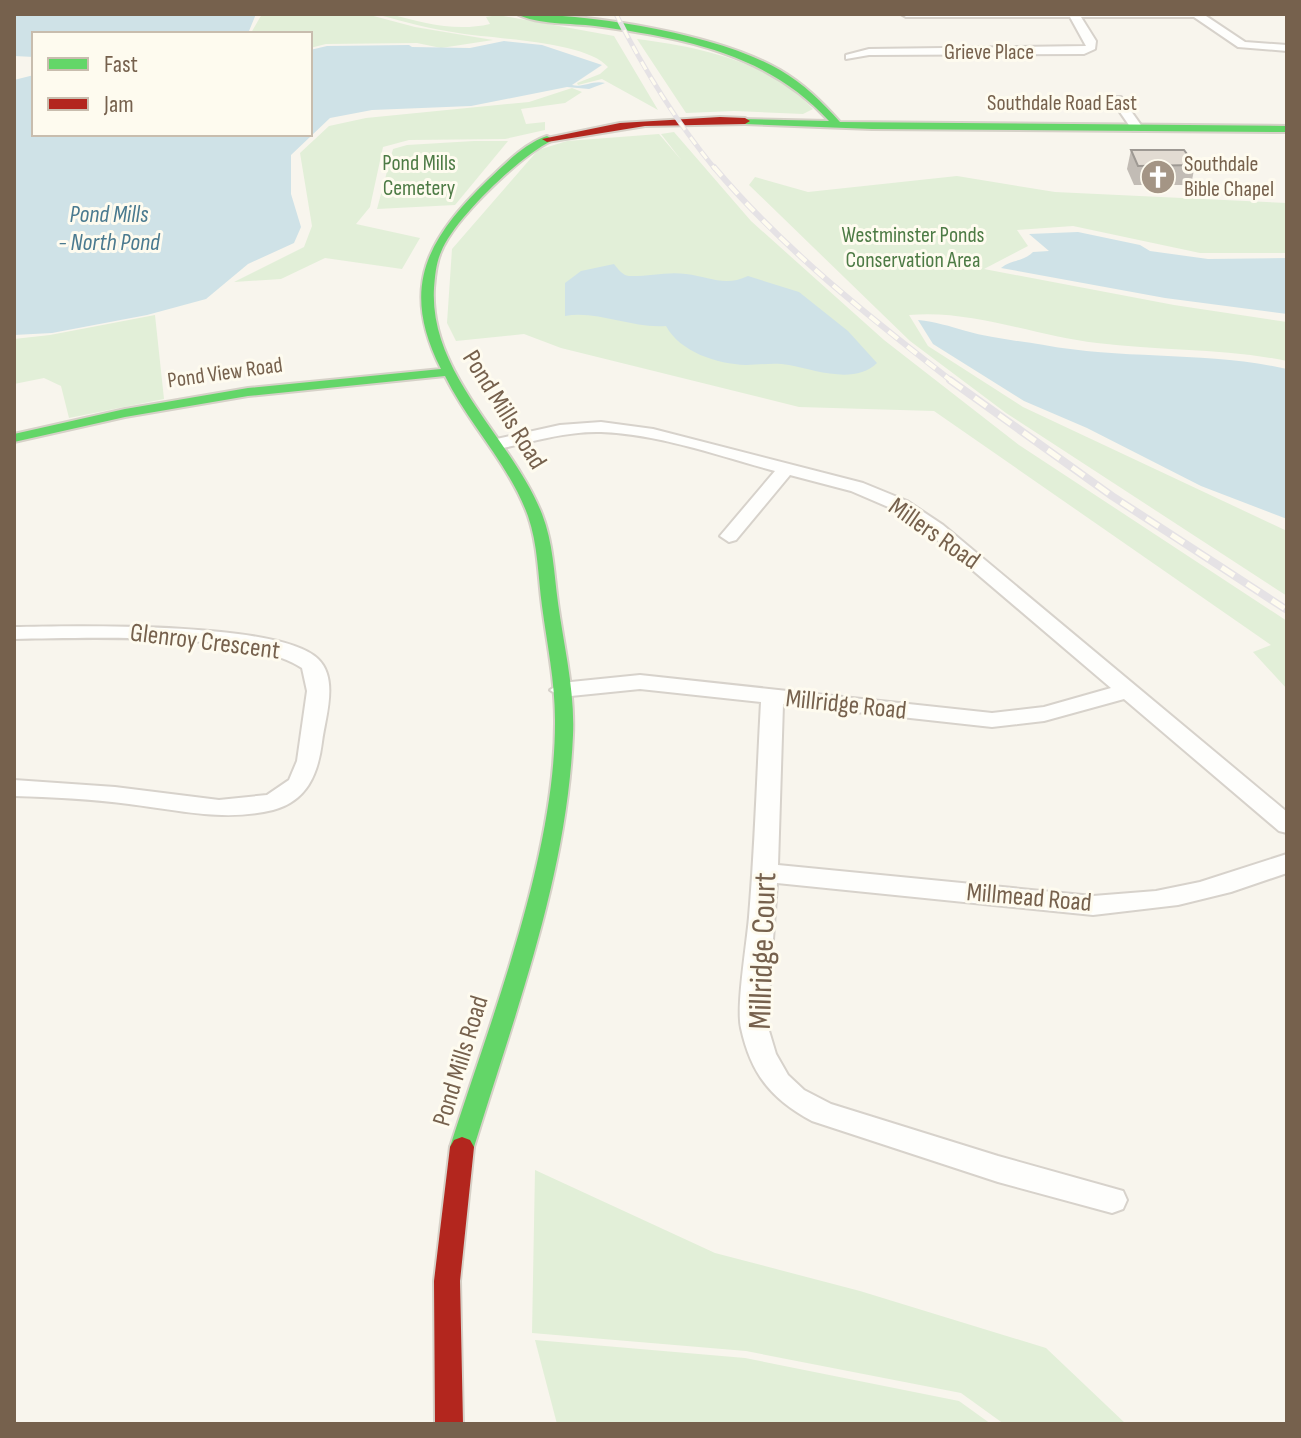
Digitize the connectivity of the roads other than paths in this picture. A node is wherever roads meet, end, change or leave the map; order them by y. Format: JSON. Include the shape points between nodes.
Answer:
{"nodes":[{"id":1,"x":521,"y":14,"type":"edge"},
{"id":2,"x":906,"y":14,"type":"edge"},
{"id":3,"x":1195,"y":14,"type":"edge"},
{"id":4,"x":1074,"y":15,"type":"edge"},
{"id":5,"x":1287,"y":48,"type":"edge"},
{"id":6,"x":850,"y":57,"type":"dead end"},
{"id":7,"x":1117,"y":99,"type":"dead end"},
{"id":8,"x":837,"y":124,"type":"junction"},
{"id":9,"x":1137,"y":128,"type":"junction"},
{"id":10,"x":1287,"y":129,"type":"edge"},
{"id":11,"x":446,"y":372,"type":"junction"},
{"id":12,"x":14,"y":438,"type":"edge"},
{"id":13,"x":498,"y":444,"type":"junction"},
{"id":14,"x":787,"y":468,"type":"junction"},
{"id":15,"x":729,"y":536,"type":"dead end"},
{"id":16,"x":14,"y":633,"type":"edge"},
{"id":17,"x":561,"y":690,"type":"junction"},
{"id":18,"x":1128,"y":690,"type":"junction"},
{"id":19,"x":772,"y":697,"type":"junction"},
{"id":20,"x":14,"y":788,"type":"edge"},
{"id":21,"x":1287,"y":825,"type":"edge"},
{"id":22,"x":1287,"y":863,"type":"edge"},
{"id":23,"x":765,"y":873,"type":"junction"},
{"id":24,"x":1112,"y":1200,"type":"dead end"},
{"id":25,"x":449,"y":1424,"type":"edge"}],
"edges":[{"from":1,"to":8,"type":"main road","via":[[746,57],[814,94]]},
{"from":2,"to":4,"type":"street"},
{"from":3,"to":4,"type":"street"},
{"from":3,"to":5,"type":"street","via":[[1242,45]]},
{"from":4,"to":6,"type":"street","name":"Grieve Place","via":[[1091,41],[1084,51],[869,52]]},
{"from":7,"to":9,"type":"street"},
{"from":8,"to":9,"type":"main road","name":"Southdale Road East"},
{"from":8,"to":11,"type":"main road","name":"Pond Mills Road","via":[[677,121],[585,130],[541,141],[520,154],[436,249],[428,295],[434,341]]},
{"from":9,"to":10,"type":"main road","name":"Southdale Road East"},
{"from":11,"to":12,"type":"main road","name":"Pond View Road","via":[[248,392]]},
{"from":11,"to":13,"type":"main road","name":"Pond Mills Road"},
{"from":13,"to":14,"type":"street","name":"Millers Road","via":[[601,427],[653,434]]},
{"from":13,"to":17,"type":"main road","name":"Pond Mills Road","via":[[521,479],[537,519]]},
{"from":14,"to":15,"type":"street"},
{"from":14,"to":18,"type":"street","name":"Millers Road","via":[[900,505],[936,529]]},
{"from":16,"to":20,"type":"street","name":"Glenroy Crescent","via":[[113,632],[284,648],[310,662],[318,682],[309,764],[300,786],[274,802],[225,808]]},
{"from":17,"to":19,"type":"street","name":"Millridge Road","via":[[640,682]]},
{"from":17,"to":25,"type":"main road","name":"Pond Mills Road","via":[[564,734],[553,835],[458,1158],[447,1281]]},
{"from":18,"to":19,"type":"street","name":"Millridge Road","via":[[1023,720]]},
{"from":18,"to":21,"type":"street","name":"Millers Road"},
{"from":19,"to":23,"type":"street","name":"Millridge Court"},
{"from":22,"to":23,"type":"street","name":"Millmead Road","via":[[1177,898],[1108,905]]},
{"from":23,"to":24,"type":"street","name":"Millridge Court","via":[[753,1024],[778,1083],[822,1113]]}]}
